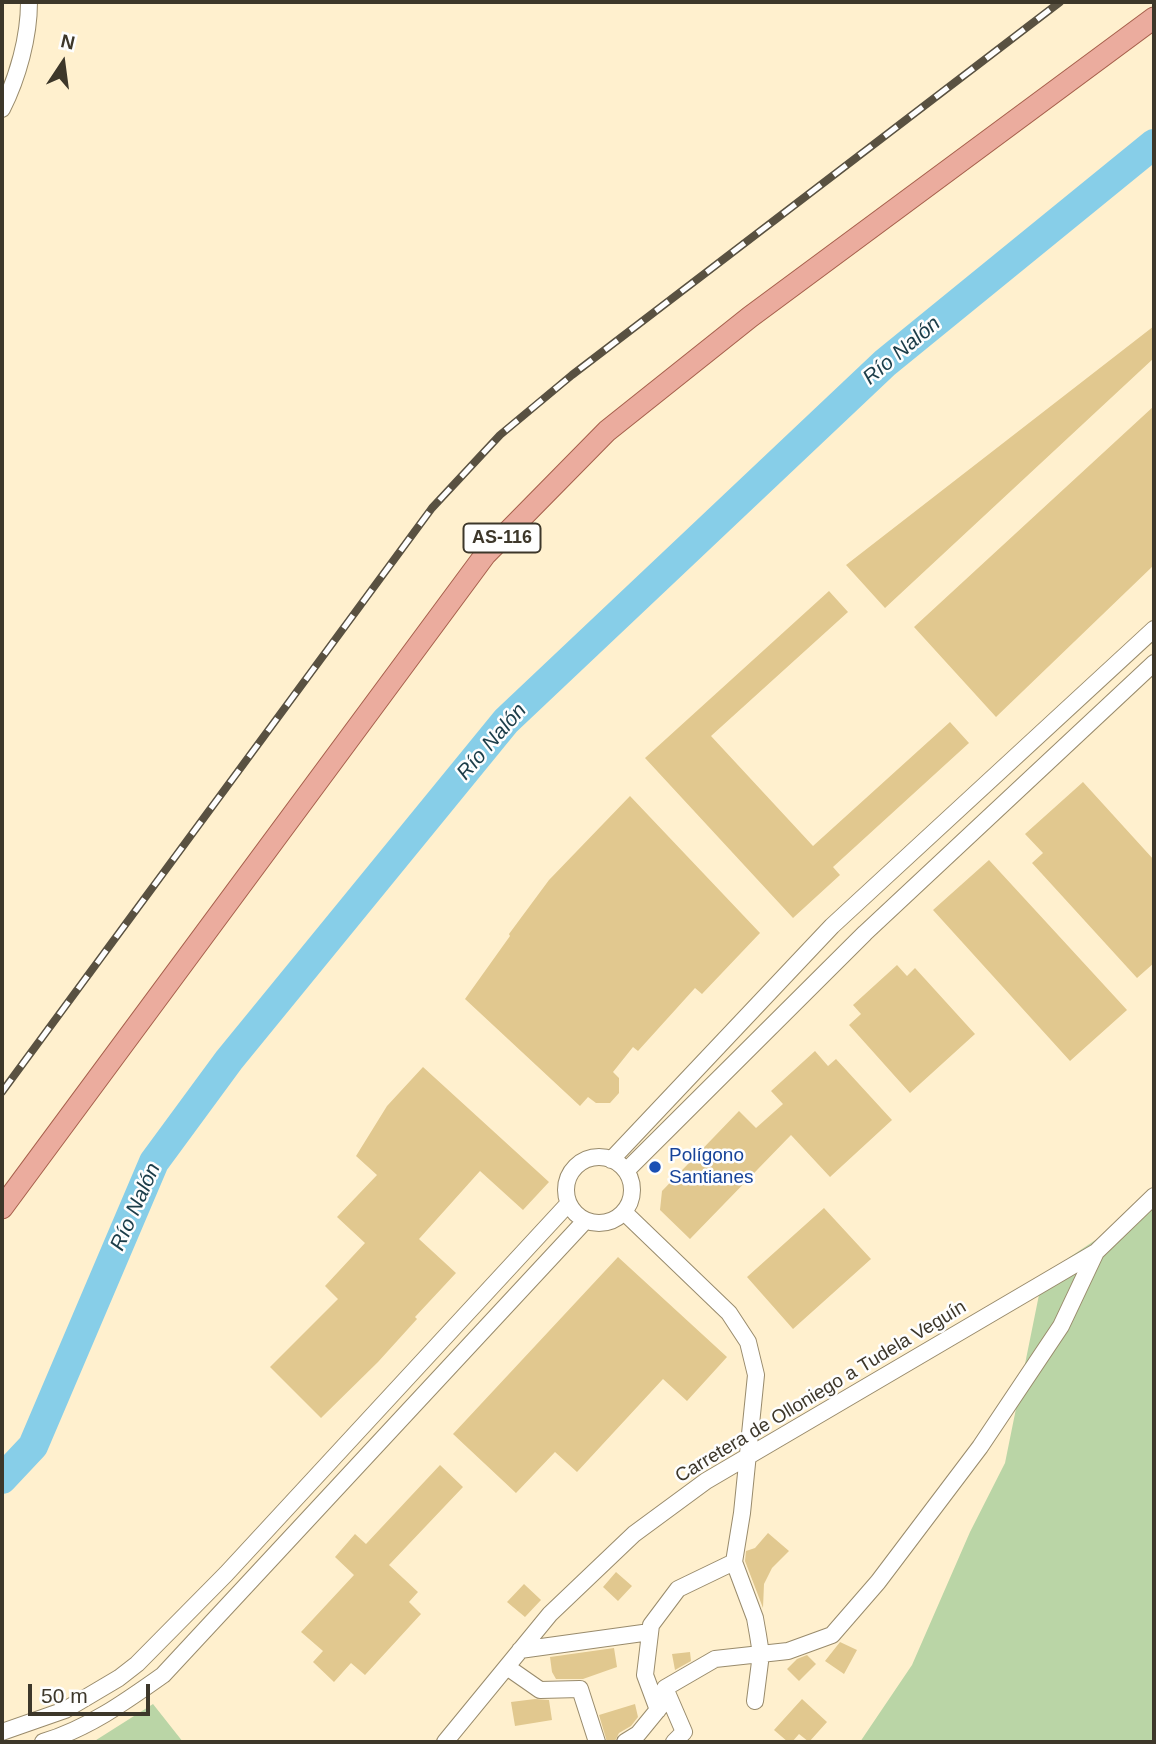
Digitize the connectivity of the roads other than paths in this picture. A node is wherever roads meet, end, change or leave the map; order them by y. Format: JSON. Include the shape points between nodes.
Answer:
{"nodes":[{"id":1,"x":29,"y":2,"type":"edge"},
{"id":2,"x":1154,"y":18,"type":"edge"},
{"id":3,"x":2,"y":109,"type":"edge"},
{"id":4,"x":1154,"y":629,"type":"edge"},
{"id":5,"x":1154,"y":663,"type":"edge"},
{"id":6,"x":611,"y":1160,"type":"junction"},
{"id":7,"x":626,"y":1171,"type":"junction"},
{"id":8,"x":1154,"y":1196,"type":"edge"},
{"id":9,"x":568,"y":1204,"type":"junction"},
{"id":10,"x":2,"y":1208,"type":"edge"},
{"id":11,"x":624,"y":1212,"type":"junction"},
{"id":12,"x":585,"y":1221,"type":"junction"},
{"id":13,"x":1096,"y":1252,"type":"junction"},
{"id":14,"x":747,"y":1457,"type":"junction"},
{"id":15,"x":734,"y":1562,"type":"junction"},
{"id":16,"x":650,"y":1632,"type":"junction"},
{"id":17,"x":520,"y":1650,"type":"junction"},
{"id":18,"x":761,"y":1654,"type":"junction"},
{"id":19,"x":506,"y":1667,"type":"junction"},
{"id":20,"x":668,"y":1696,"type":"junction"},
{"id":21,"x":755,"y":1701,"type":"dead end"},
{"id":22,"x":658,"y":1710,"type":"junction"},
{"id":23,"x":2,"y":1732,"type":"edge"},
{"id":24,"x":43,"y":1742,"type":"edge"},
{"id":25,"x":445,"y":1742,"type":"edge"},
{"id":26,"x":597,"y":1742,"type":"edge"},
{"id":27,"x":625,"y":1742,"type":"edge"},
{"id":28,"x":674,"y":1742,"type":"edge"}],
"edges":[{"from":1,"to":3,"type":"street","via":[[24,43]]},
{"from":2,"to":10,"type":"main road","number":"AS-116","via":[[750,317],[607,431],[494,545]]},
{"from":4,"to":6,"type":"street","via":[[832,926]]},
{"from":5,"to":7,"type":"street","via":[[865,933]]},
{"from":6,"to":7,"type":"street"},
{"from":6,"to":9,"type":"street","via":[[596,1156],[571,1170],[565,1187]]},
{"from":7,"to":11,"type":"street","via":[[632,1194]]},
{"from":8,"to":13,"type":"street","name":"Carretera de Olloniego a Tudela Veguín"},
{"from":9,"to":12,"type":"street"},
{"from":9,"to":23,"type":"street","via":[[137,1664],[65,1710]]},
{"from":11,"to":12,"type":"street","via":[[604,1224]]},
{"from":11,"to":14,"type":"street","via":[[729,1312],[748,1342],[756,1375]]},
{"from":12,"to":24,"type":"street","via":[[163,1675],[93,1721]]},
{"from":13,"to":14,"type":"street","name":"Carretera de Olloniego a Tudela Veguín"},
{"from":13,"to":18,"type":"street","via":[[1061,1326],[980,1447],[878,1582],[832,1634],[788,1651]]},
{"from":14,"to":15,"type":"street"},
{"from":14,"to":17,"type":"street","name":"Carretera de Olloniego a Tudela Veguín","via":[[634,1534]]},
{"from":15,"to":16,"type":"street","via":[[678,1589]]},
{"from":15,"to":18,"type":"street","via":[[755,1618]]},
{"from":16,"to":17,"type":"street"},
{"from":16,"to":22,"type":"street","via":[[645,1675]]},
{"from":17,"to":19,"type":"street","name":"Carretera de Olloniego a Tudela Veguín"},
{"from":18,"to":20,"type":"street","via":[[715,1659],[665,1688]]},
{"from":18,"to":21,"type":"street"},
{"from":19,"to":25,"type":"street","name":"Carretera de Olloniego a Tudela Veguín"},
{"from":19,"to":26,"type":"street","via":[[540,1690],[580,1689]]},
{"from":20,"to":22,"type":"street"},
{"from":20,"to":28,"type":"street","via":[[684,1732]]},
{"from":22,"to":27,"type":"street"}]}
